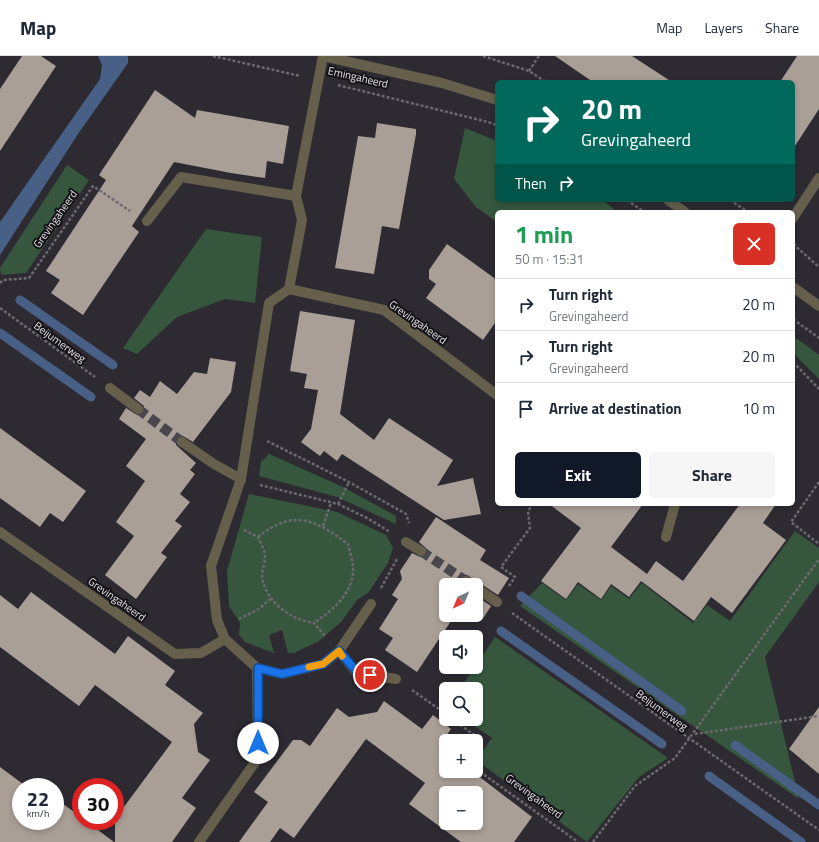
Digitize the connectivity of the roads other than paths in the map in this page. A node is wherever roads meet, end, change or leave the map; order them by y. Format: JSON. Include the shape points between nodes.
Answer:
{"nodes":[{"id":1,"x":323,"y":56,"type":"edge"},
{"id":2,"x":495,"y":99,"type":"edge"},
{"id":3,"x":819,"y":178,"type":"edge"},
{"id":4,"x":296,"y":196,"type":"junction"},
{"id":5,"x":671,"y":202,"type":"edge"},
{"id":6,"x":682,"y":210,"type":"edge"},
{"id":7,"x":795,"y":215,"type":"edge"},
{"id":8,"x":147,"y":222,"type":"road end"},
{"id":9,"x":795,"y":288,"type":"edge"},
{"id":10,"x":289,"y":289,"type":"junction"},
{"id":11,"x":819,"y":306,"type":"edge"},
{"id":12,"x":110,"y":388,"type":"road end"},
{"id":13,"x":495,"y":393,"type":"edge"},
{"id":14,"x":138,"y":409,"type":"tunnel mouth"},
{"id":15,"x":182,"y":442,"type":"tunnel mouth"},
{"id":16,"x":241,"y":479,"type":"junction"},
{"id":17,"x":674,"y":506,"type":"edge"},
{"id":18,"x":0,"y":532,"type":"edge"},
{"id":19,"x":666,"y":537,"type":"dead end"},
{"id":20,"x":406,"y":542,"type":"road end"},
{"id":21,"x":421,"y":551,"type":"tunnel mouth"},
{"id":22,"x":483,"y":593,"type":"edge"},
{"id":23,"x":497,"y":602,"type":"road end"},
{"id":24,"x":371,"y":604,"type":"road end"},
{"id":25,"x":225,"y":639,"type":"junction"},
{"id":26,"x":339,"y":651,"type":"junction"},
{"id":27,"x":258,"y":668,"type":"junction"},
{"id":28,"x":396,"y":679,"type":"road end"},
{"id":29,"x":199,"y":842,"type":"edge"}],
"edges":[{"from":1,"to":2,"type":"street","name":"Emingaheerd","via":[[442,83]]},
{"from":1,"to":4,"type":"street"},
{"from":3,"to":7,"type":"street"},
{"from":4,"to":8,"type":"street","via":[[181,176]]},
{"from":4,"to":10,"type":"street","via":[[302,220]]},
{"from":5,"to":6,"type":"street"},
{"from":9,"to":11,"type":"street"},
{"from":10,"to":13,"type":"street","name":"Grevingaheerd","via":[[384,310]]},
{"from":10,"to":16,"type":"street","via":[[269,303]]},
{"from":12,"to":14,"type":"street"},
{"from":15,"to":16,"type":"street"},
{"from":16,"to":25,"type":"street","via":[[211,566],[217,620]]},
{"from":17,"to":19,"type":"street"},
{"from":18,"to":25,"type":"street","name":"Grevingaheerd","via":[[175,654],[201,653]]},
{"from":20,"to":21,"type":"street"},
{"from":22,"to":23,"type":"street"},
{"from":24,"to":26,"type":"street"},
{"from":25,"to":27,"type":"street"},
{"from":26,"to":27,"type":"street","via":[[323,664],[282,674]]},
{"from":26,"to":28,"type":"street","via":[[358,673]]},
{"from":27,"to":29,"type":"street","via":[[258,758]]}]}
